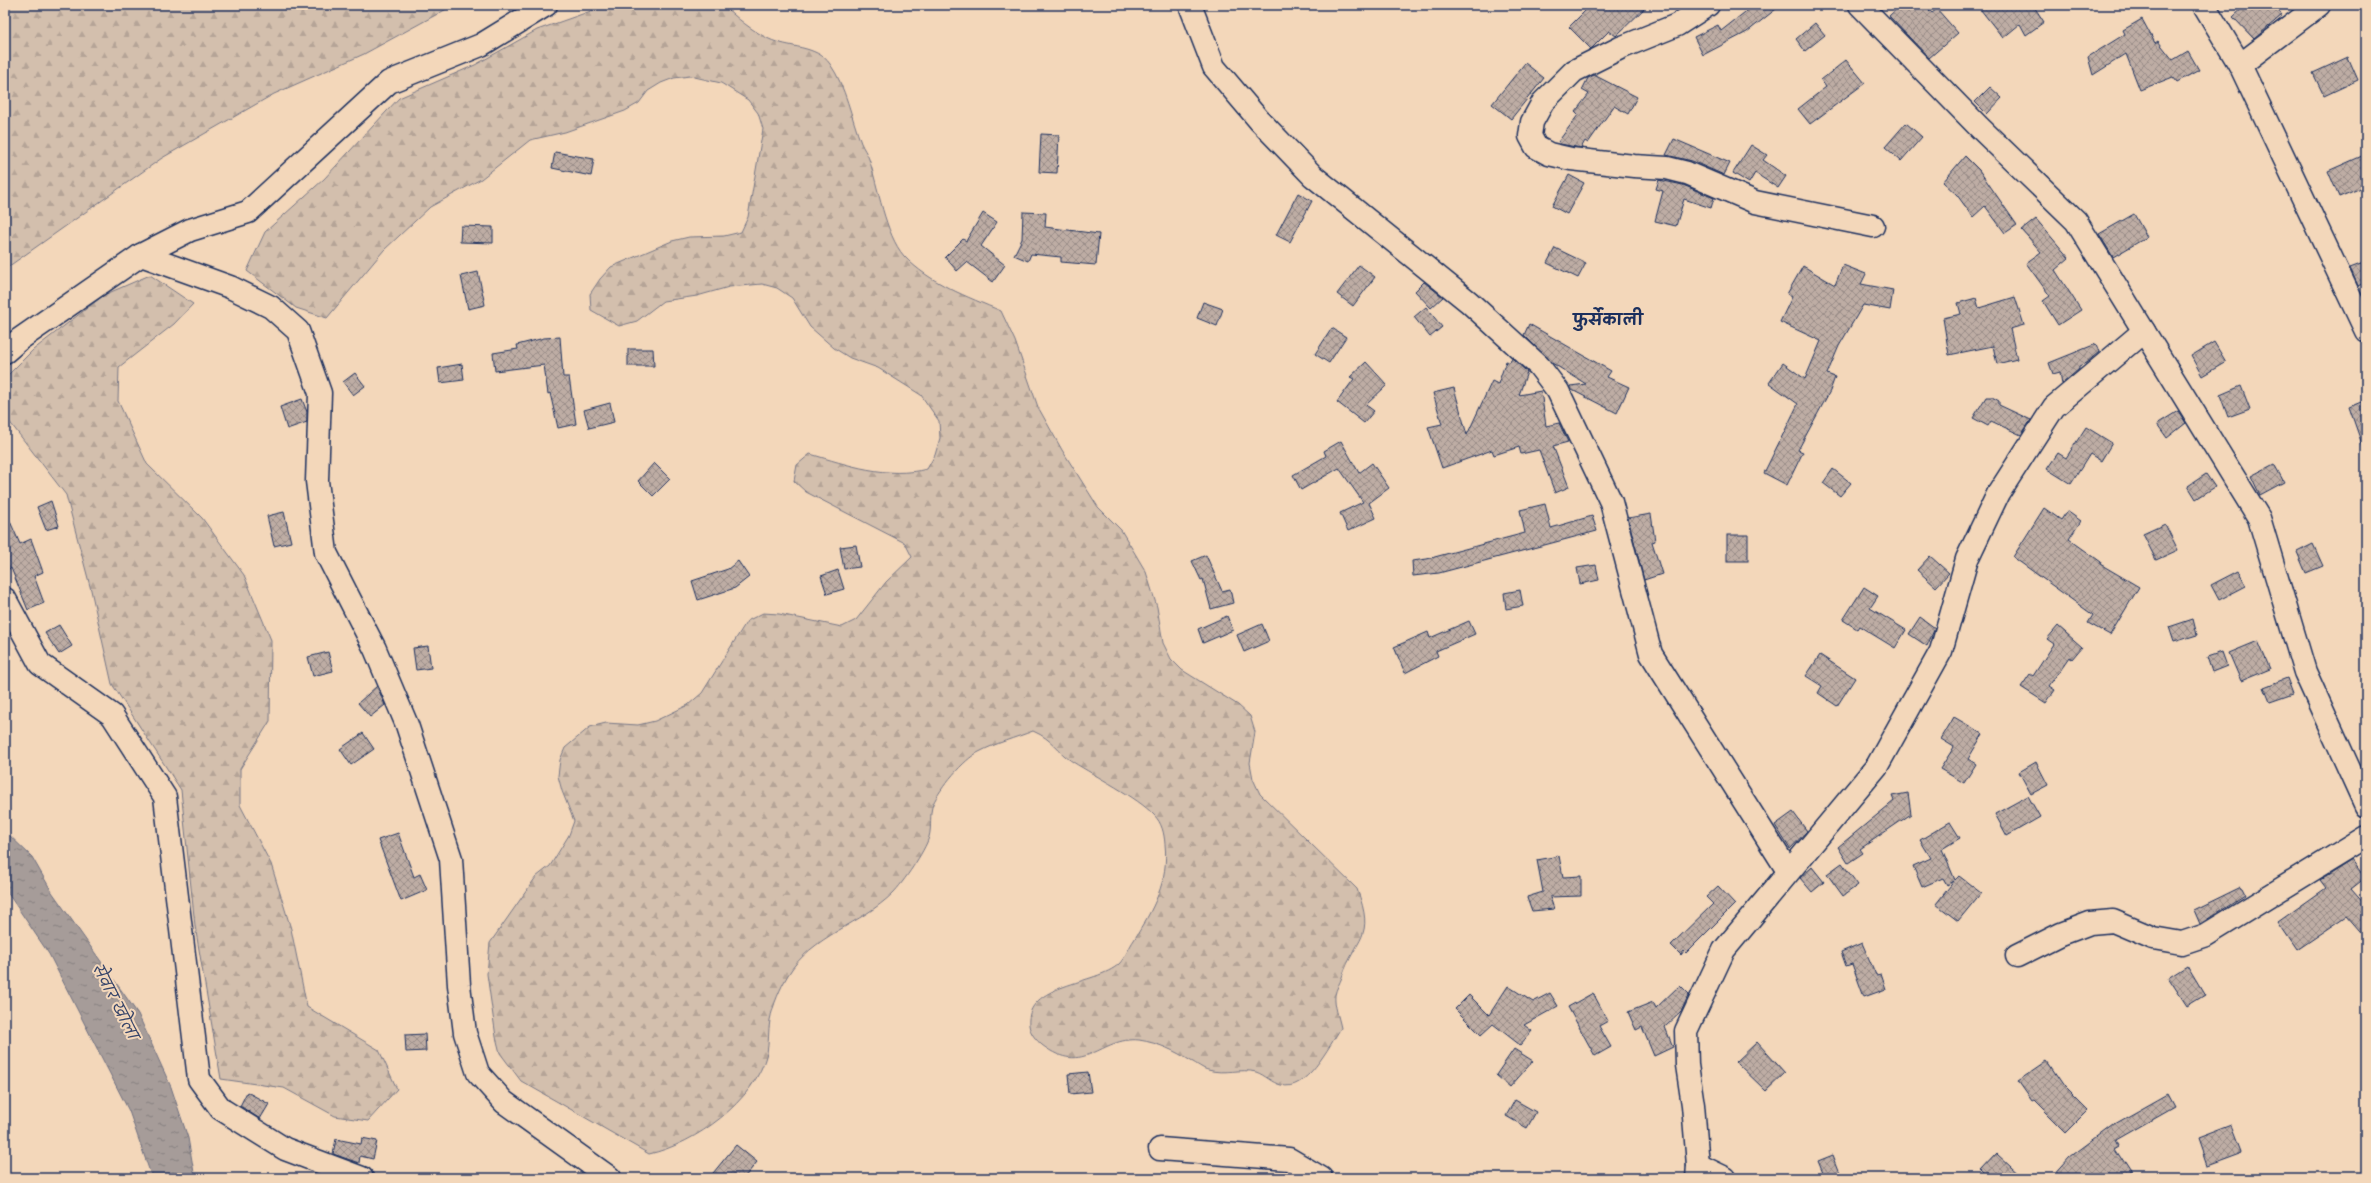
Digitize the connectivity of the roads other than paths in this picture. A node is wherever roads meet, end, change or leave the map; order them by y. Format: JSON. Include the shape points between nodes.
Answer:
{"nodes":[{"id":1,"x":546,"y":5,"type":"edge"},
{"id":2,"x":1190,"y":5,"type":"edge"},
{"id":3,"x":1708,"y":5,"type":"edge"},
{"id":4,"x":1860,"y":5,"type":"edge"},
{"id":5,"x":2204,"y":5,"type":"edge"},
{"id":6,"x":2319,"y":5,"type":"edge"},
{"id":7,"x":2240,"y":65,"type":"junction"},
{"id":8,"x":1873,"y":226,"type":"dead end"},
{"id":9,"x":141,"y":255,"type":"junction"},
{"id":10,"x":2144,"y":331,"type":"junction"},
{"id":11,"x":2366,"y":331,"type":"edge"},
{"id":12,"x":5,"y":352,"type":"edge"},
{"id":13,"x":5,"y":600,"type":"edge"},
{"id":14,"x":2366,"y":806,"type":"edge"},
{"id":15,"x":2366,"y":837,"type":"edge"},
{"id":16,"x":1788,"y":872,"type":"junction"},
{"id":17,"x":2017,"y":956,"type":"dead end"},
{"id":18,"x":1160,"y":1149,"type":"dead end"},
{"id":19,"x":1698,"y":1172,"type":"edge"},
{"id":20,"x":362,"y":1178,"type":"edge"},
{"id":21,"x":610,"y":1178,"type":"edge"},
{"id":22,"x":1321,"y":1178,"type":"edge"},
{"id":23,"x":1725,"y":1178,"type":"edge"}],
"edges":[{"from":1,"to":9,"type":"street","via":[[481,45],[389,82],[248,212],[190,230]]},
{"from":2,"to":16,"type":"street","via":[[1214,67],[1258,120],[1313,176],[1469,302],[1539,366],[1558,391],[1611,502],[1651,654]]},
{"from":3,"to":8,"type":"street","via":[[1677,25],[1620,48],[1574,71],[1544,102],[1532,122],[1530,136],[1536,147],[1549,154],[1571,159],[1667,168],[1756,202]]},
{"from":4,"to":10,"type":"street","via":[[2076,221]]},
{"from":5,"to":7,"type":"street"},
{"from":6,"to":7,"type":"street"},
{"from":7,"to":11,"type":"street"},
{"from":9,"to":12,"type":"street"},
{"from":9,"to":21,"type":"street","via":[[230,287],[271,307],[298,331],[320,393],[317,480],[326,553],[376,649],[407,725],[450,859],[465,1033],[478,1073],[504,1102]]},
{"from":10,"to":14,"type":"street","via":[[2259,518],[2305,672]]},
{"from":10,"to":16,"type":"street","via":[[2054,407],[1998,494],[1968,559],[1941,651],[1876,766]]},
{"from":13,"to":20,"type":"street","via":[[40,664],[112,715],[165,796],[199,1079],[220,1109],[279,1145]]},
{"from":15,"to":17,"type":"street","via":[[2206,935],[2182,943],[2153,938],[2114,921],[2090,923]]},
{"from":16,"to":19,"type":"street","via":[[1724,950],[1686,1031]]},
{"from":18,"to":22,"type":"street","via":[[1289,1159]]},
{"from":19,"to":23,"type":"street"}]}
